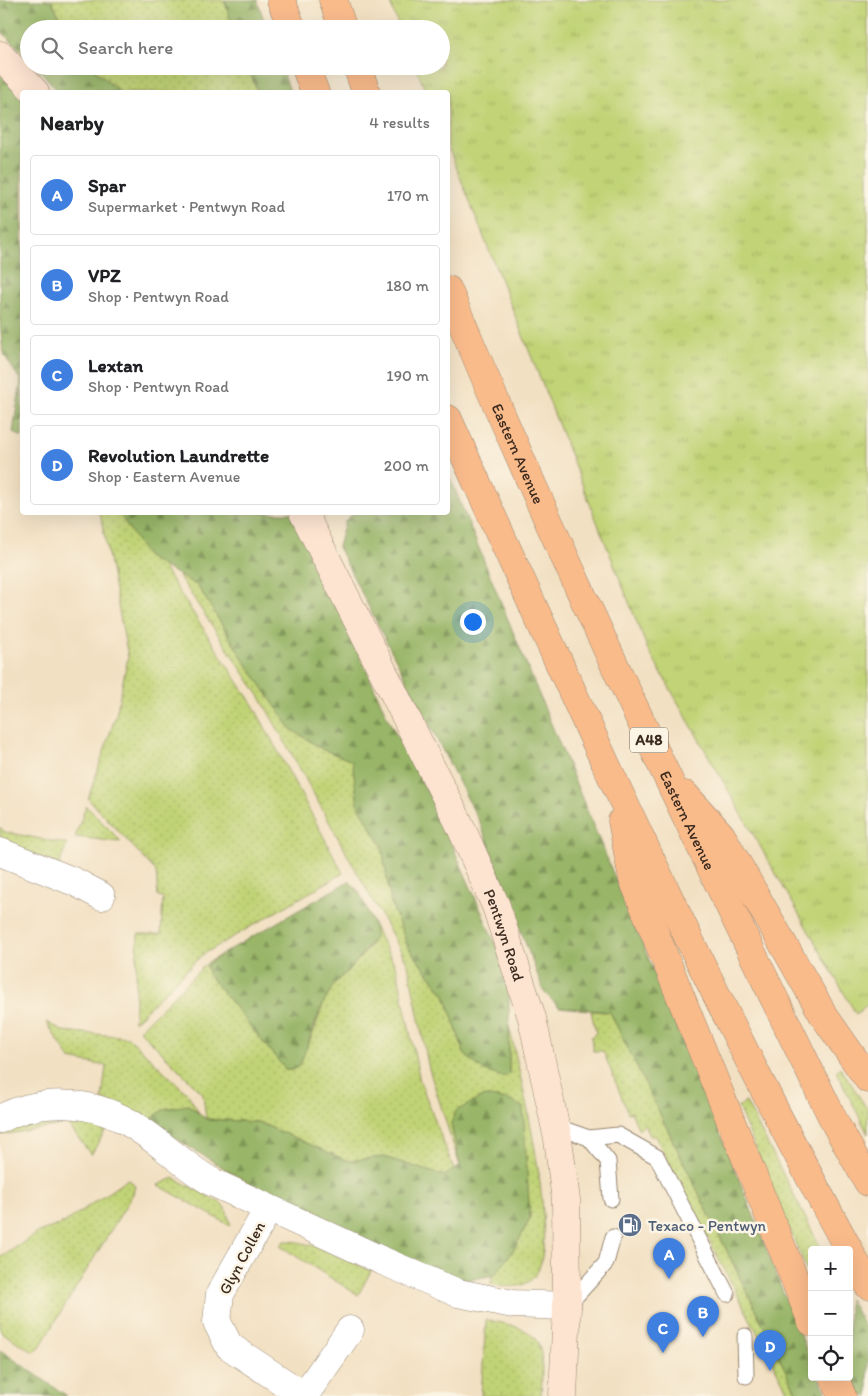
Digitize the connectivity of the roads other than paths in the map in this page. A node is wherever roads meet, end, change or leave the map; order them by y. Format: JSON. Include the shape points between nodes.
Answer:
{"nodes":[{"id":1,"x":281,"y":0,"type":"edge"},
{"id":2,"x":333,"y":0,"type":"edge"},
{"id":3,"x":289,"y":20,"type":"edge"},
{"id":4,"x":340,"y":20,"type":"edge"},
{"id":5,"x":0,"y":55,"type":"edge"},
{"id":6,"x":308,"y":75,"type":"edge"},
{"id":7,"x":360,"y":75,"type":"edge"},
{"id":8,"x":33,"y":90,"type":"edge"},
{"id":9,"x":314,"y":90,"type":"edge"},
{"id":10,"x":365,"y":90,"type":"edge"},
{"id":11,"x":450,"y":295,"type":"edge"},
{"id":12,"x":450,"y":423,"type":"edge"},
{"id":13,"x":305,"y":515,"type":"edge"},
{"id":14,"x":661,"y":767,"type":"junction"},
{"id":15,"x":615,"y":786,"type":"junction"},
{"id":16,"x":0,"y":852,"type":"edge"},
{"id":17,"x":101,"y":896,"type":"dead end"},
{"id":18,"x":868,"y":1079,"type":"edge"},
{"id":19,"x":0,"y":1119,"type":"edge"},
{"id":20,"x":555,"y":1126,"type":"junction"},
{"id":21,"x":590,"y":1138,"type":"junction"},
{"id":22,"x":868,"y":1182,"type":"edge"},
{"id":23,"x":611,"y":1199,"type":"dead end"},
{"id":24,"x":268,"y":1209,"type":"junction"},
{"id":25,"x":613,"y":1237,"type":"dead end"},
{"id":26,"x":847,"y":1246,"type":"edge"},
{"id":27,"x":853,"y":1257,"type":"edge"},
{"id":28,"x":868,"y":1285,"type":"edge"},
{"id":29,"x":726,"y":1294,"type":"dead end"},
{"id":30,"x":567,"y":1306,"type":"junction"},
{"id":31,"x":808,"y":1312,"type":"edge"},
{"id":32,"x":350,"y":1330,"type":"dead end"},
{"id":33,"x":745,"y":1336,"type":"dead end"},
{"id":34,"x":746,"y":1376,"type":"dead end"},
{"id":35,"x":836,"y":1381,"type":"edge"},
{"id":36,"x":563,"y":1396,"type":"edge"},
{"id":37,"x":842,"y":1396,"type":"edge"}],
"edges":[{"from":1,"to":3,"type":"highway"},
{"from":2,"to":4,"type":"highway"},
{"from":5,"to":8,"type":"street"},
{"from":6,"to":9,"type":"highway"},
{"from":7,"to":10,"type":"highway"},
{"from":11,"to":14,"type":"highway","name":"Eastern Avenue","number":"A48"},
{"from":12,"to":15,"type":"highway"},
{"from":13,"to":20,"type":"street","name":"Pentwyn Road","via":[[458,821],[496,906],[532,1018]]},
{"from":14,"to":18,"type":"highway","via":[[721,835],[824,1016]]},
{"from":14,"to":22,"type":"highway","name":"Eastern Avenue","number":"A48","via":[[836,1125]]},
{"from":15,"to":26,"type":"highway","via":[[792,1146]]},
{"from":15,"to":31,"type":"highway","via":[[633,879]]},
{"from":16,"to":17,"type":"street"},
{"from":19,"to":24,"type":"street","name":"Glyn Collen","via":[[26,1107],[40,1105],[69,1104],[98,1110],[129,1122],[198,1174]]},
{"from":20,"to":21,"type":"lane"},
{"from":20,"to":30,"type":"street","name":"Pentwyn Road","via":[[566,1200]]},
{"from":21,"to":23,"type":"lane","via":[[608,1161]]},
{"from":21,"to":29,"type":"lane","via":[[618,1135],[657,1157]]},
{"from":24,"to":30,"type":"street","name":"Glyn Collen","via":[[458,1293],[512,1304]]},
{"from":24,"to":32,"type":"street","name":"Glyn Collen","via":[[220,1294],[217,1322],[229,1346],[304,1396]]},
{"from":25,"to":30,"type":"lane","via":[[606,1263]]},
{"from":27,"to":28,"type":"highway"},
{"from":30,"to":36,"type":"street","name":"Pentwyn Road"},
{"from":33,"to":34,"type":"lane"},
{"from":35,"to":37,"type":"highway"}]}
